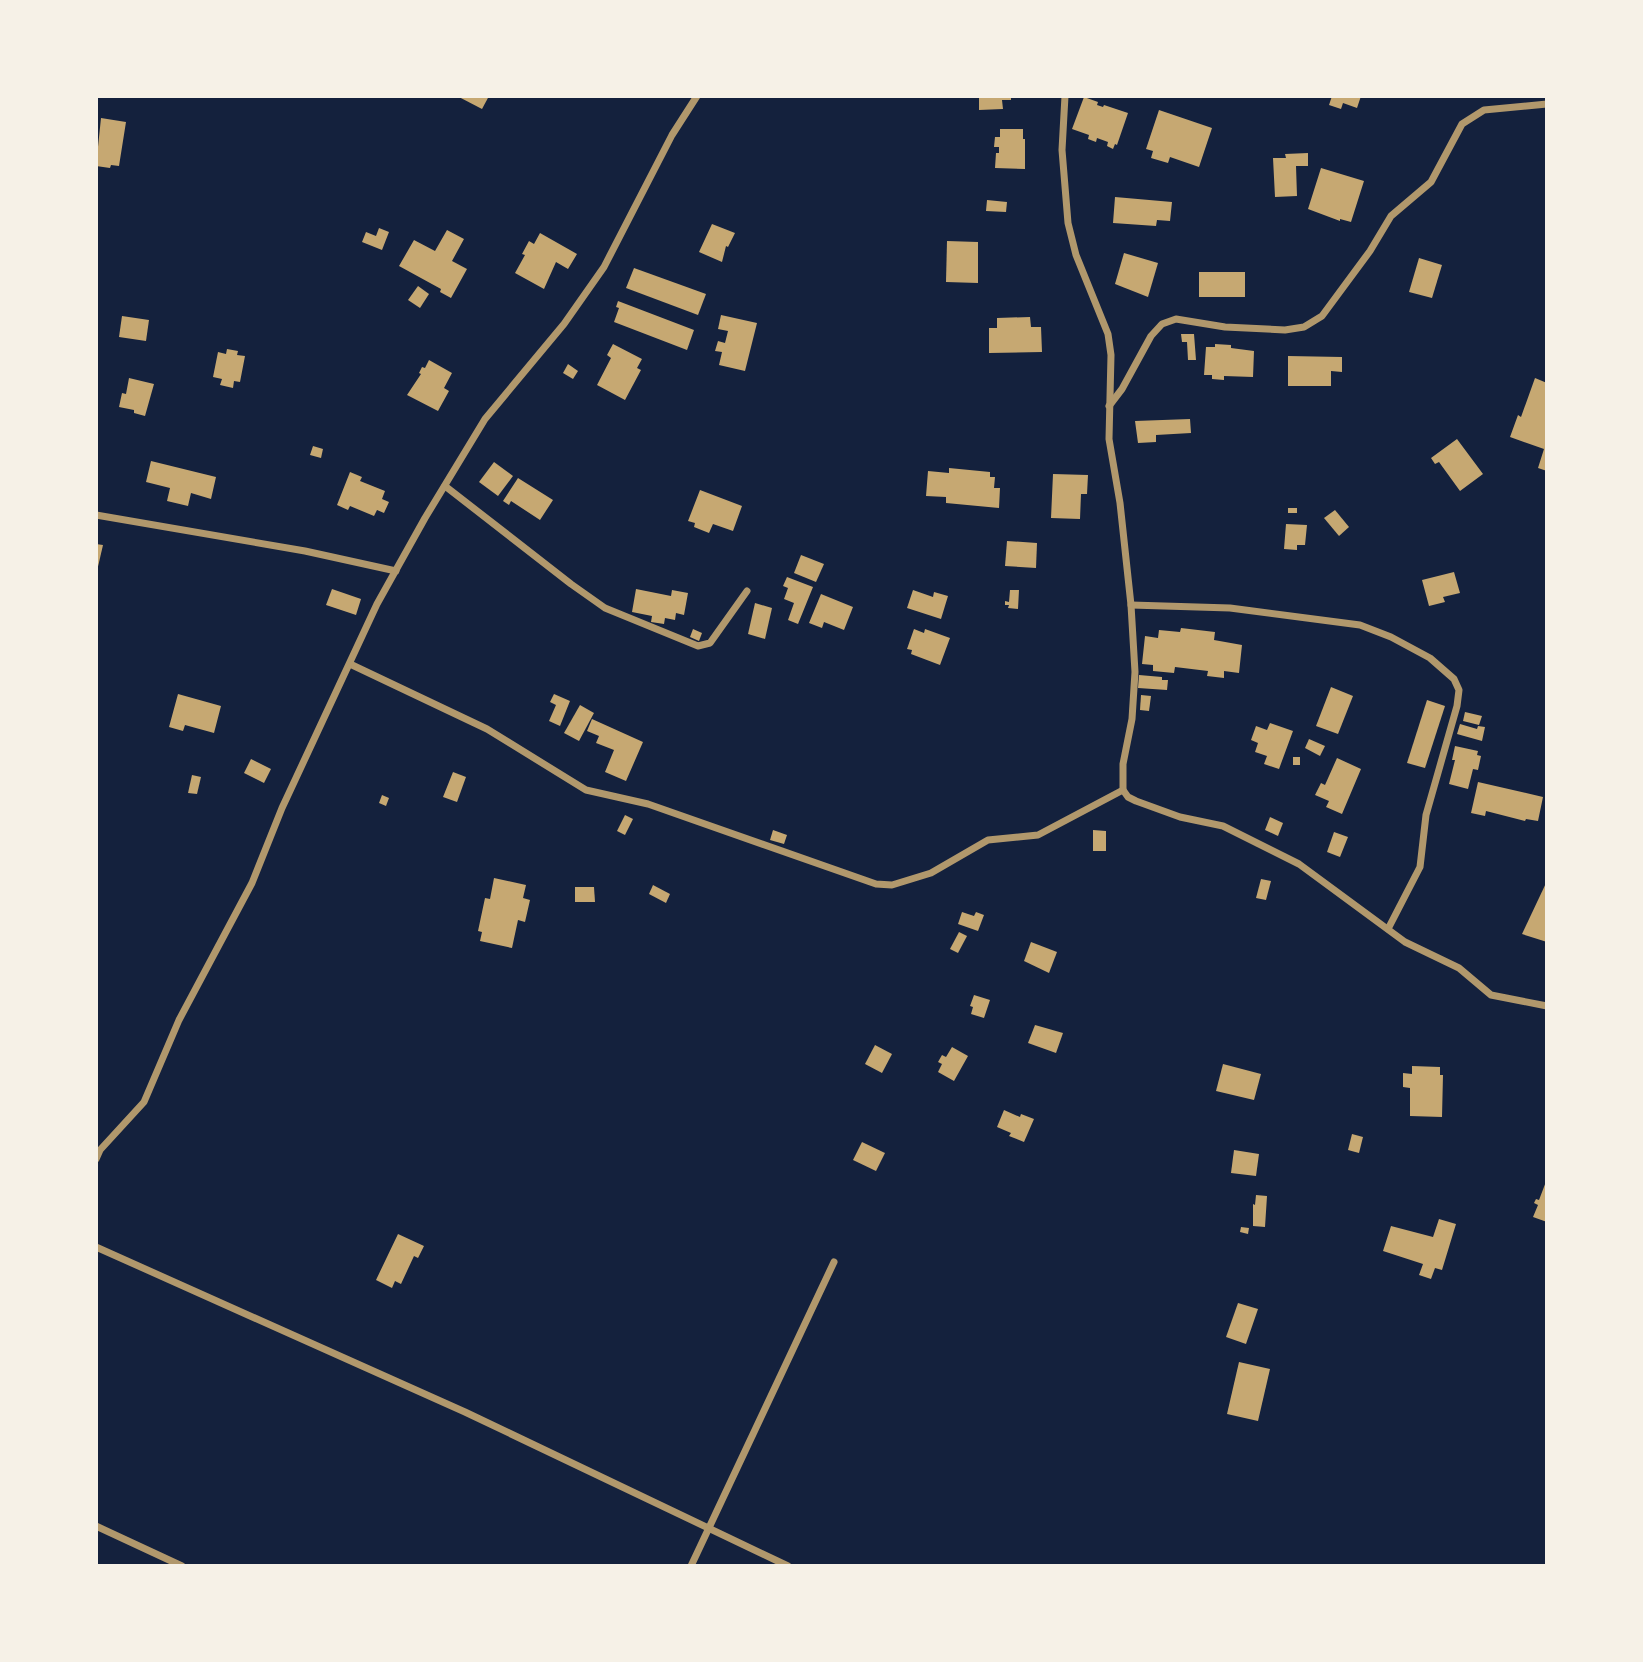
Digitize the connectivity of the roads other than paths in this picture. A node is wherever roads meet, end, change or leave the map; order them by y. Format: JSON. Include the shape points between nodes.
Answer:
{"nodes":[{"id":1,"x":697,"y":96,"type":"edge"},
{"id":2,"x":1065,"y":96,"type":"edge"},
{"id":3,"x":1547,"y":104,"type":"edge"},
{"id":4,"x":1108,"y":407,"type":"junction"},
{"id":5,"x":445,"y":486,"type":"junction"},
{"id":6,"x":96,"y":515,"type":"edge"},
{"id":7,"x":396,"y":570,"type":"junction"},
{"id":8,"x":747,"y":591,"type":"dead end"},
{"id":9,"x":1131,"y":605,"type":"junction"},
{"id":10,"x":350,"y":664,"type":"junction"},
{"id":11,"x":1124,"y":790,"type":"junction"},
{"id":12,"x":1388,"y":929,"type":"junction"},
{"id":13,"x":1547,"y":1006,"type":"edge"},
{"id":14,"x":96,"y":1159,"type":"edge"},
{"id":15,"x":96,"y":1247,"type":"edge"},
{"id":16,"x":834,"y":1262,"type":"dead end"},
{"id":17,"x":96,"y":1525,"type":"edge"},
{"id":18,"x":708,"y":1529,"type":"junction"},
{"id":19,"x":182,"y":1566,"type":"edge"},
{"id":20,"x":691,"y":1566,"type":"edge"},
{"id":21,"x":788,"y":1566,"type":"edge"}],
"edges":[{"from":1,"to":5,"type":"street","via":[[604,267],[564,324],[485,419]]},
{"from":2,"to":4,"type":"street","via":[[1062,150],[1068,223],[1108,334]]},
{"from":3,"to":4,"type":"street","via":[[1484,110],[1462,124],[1431,182],[1391,216],[1322,316],[1304,327],[1285,330],[1176,319],[1162,324]]},
{"from":4,"to":9,"type":"street"},
{"from":5,"to":7,"type":"street"},
{"from":5,"to":8,"type":"street","via":[[606,608],[698,646],[710,643]]},
{"from":6,"to":7,"type":"street"},
{"from":7,"to":10,"type":"street"},
{"from":9,"to":11,"type":"street","via":[[1135,672]]},
{"from":9,"to":12,"type":"street","via":[[1230,608],[1360,625],[1430,659],[1454,679],[1459,690],[1457,706],[1426,816],[1420,867]]},
{"from":10,"to":11,"type":"street","via":[[486,729],[586,790],[648,804],[876,884],[892,885],[931,873],[988,840],[1038,835]]},
{"from":10,"to":14,"type":"street","via":[[252,883],[196,986],[144,1102]]},
{"from":11,"to":12,"type":"street","via":[[1136,801],[1223,826],[1299,864]]},
{"from":12,"to":13,"type":"street","via":[[1459,968],[1492,995]]},
{"from":15,"to":18,"type":"street","via":[[466,1412]]},
{"from":16,"to":18,"type":"street"},
{"from":17,"to":19,"type":"street"},
{"from":18,"to":20,"type":"street"},
{"from":18,"to":21,"type":"street"}]}
